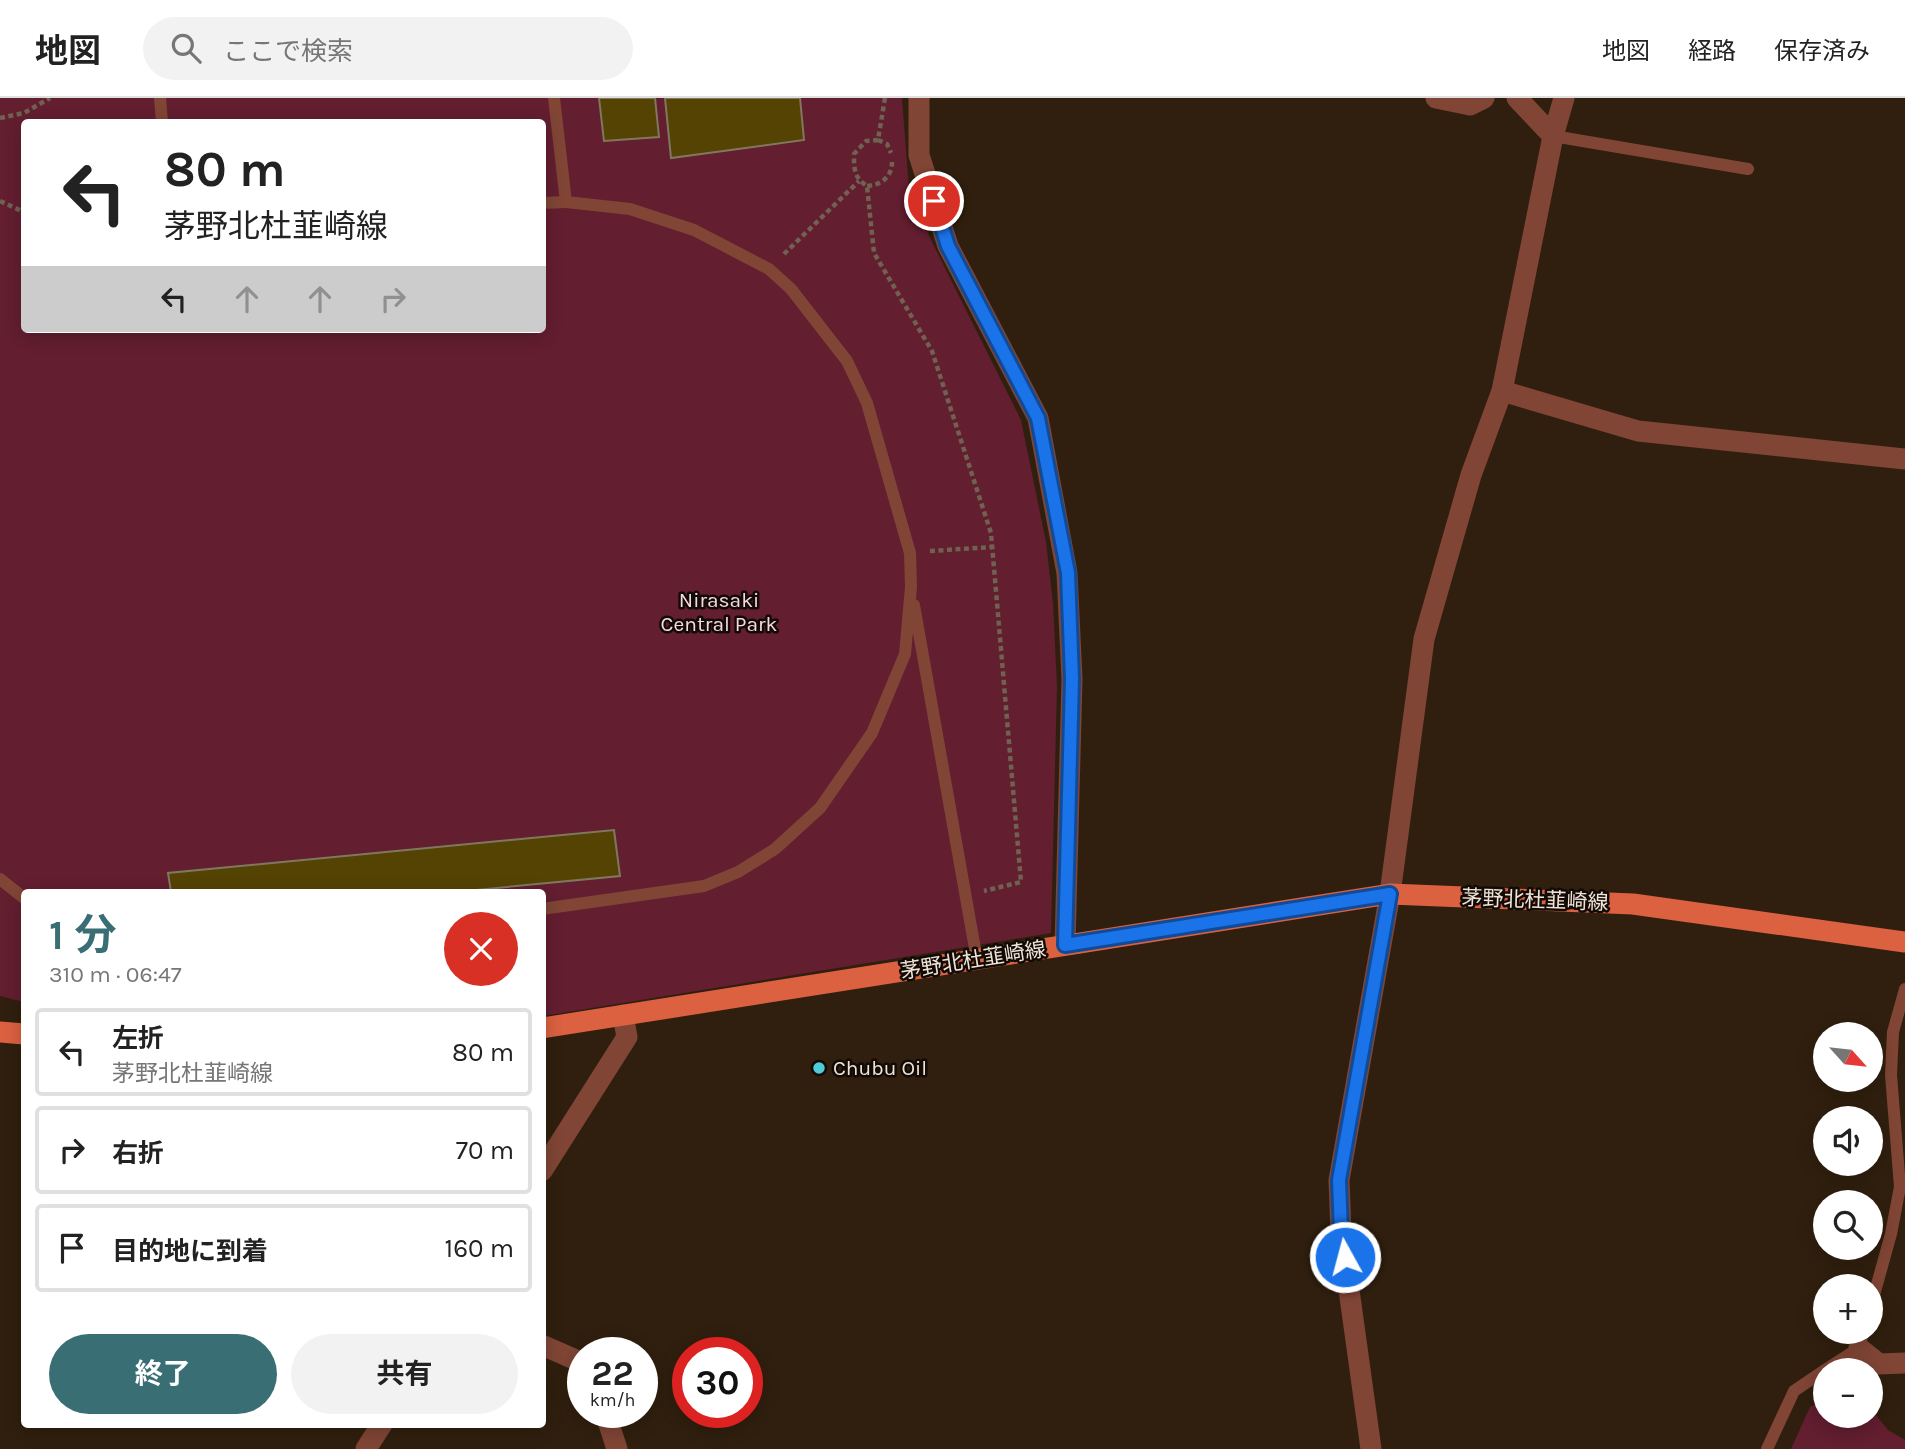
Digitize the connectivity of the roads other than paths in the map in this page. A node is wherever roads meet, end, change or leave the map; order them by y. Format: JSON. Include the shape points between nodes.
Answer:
{"nodes":[{"id":1,"x":160,"y":98,"type":"edge"},
{"id":2,"x":554,"y":98,"type":"edge"},
{"id":3,"x":919,"y":98,"type":"edge"},
{"id":4,"x":1436,"y":98,"type":"edge"},
{"id":5,"x":1484,"y":98,"type":"edge"},
{"id":6,"x":1517,"y":98,"type":"edge"},
{"id":7,"x":1564,"y":98,"type":"edge"},
{"id":8,"x":162,"y":119,"type":"edge"},
{"id":9,"x":1553,"y":136,"type":"junction"},
{"id":10,"x":1748,"y":169,"type":"dead end"},
{"id":11,"x":566,"y":202,"type":"junction"},
{"id":12,"x":546,"y":203,"type":"edge"},
{"id":13,"x":1502,"y":391,"type":"junction"},
{"id":14,"x":1905,"y":459,"type":"edge"},
{"id":15,"x":911,"y":587,"type":"junction"},
{"id":16,"x":0,"y":879,"type":"edge"},
{"id":17,"x":1390,"y":894,"type":"junction"},
{"id":18,"x":21,"y":896,"type":"edge"},
{"id":19,"x":546,"y":908,"type":"edge"},
{"id":20,"x":1905,"y":942,"type":"edge"},
{"id":21,"x":1065,"y":945,"type":"junction"},
{"id":22,"x":977,"y":960,"type":"junction"},
{"id":23,"x":1905,"y":989,"type":"edge"},
{"id":24,"x":624,"y":1016,"type":"junction"},
{"id":25,"x":546,"y":1027,"type":"edge"},
{"id":26,"x":0,"y":1032,"type":"edge"},
{"id":27,"x":21,"y":1034,"type":"edge"},
{"id":28,"x":546,"y":1165,"type":"edge"},
{"id":29,"x":1880,"y":1274,"type":"edge"},
{"id":30,"x":1856,"y":1344,"type":"edge"},
{"id":31,"x":1864,"y":1344,"type":"edge"},
{"id":32,"x":546,"y":1347,"type":"edge"},
{"id":33,"x":567,"y":1356,"type":"edge"},
{"id":34,"x":1839,"y":1358,"type":"edge"},
{"id":35,"x":1905,"y":1363,"type":"edge"},
{"id":36,"x":1813,"y":1378,"type":"edge"},
{"id":37,"x":379,"y":1428,"type":"edge"},
{"id":38,"x":610,"y":1428,"type":"edge"},
{"id":39,"x":366,"y":1449,"type":"edge"},
{"id":40,"x":617,"y":1449,"type":"edge"},
{"id":41,"x":1371,"y":1449,"type":"edge"},
{"id":42,"x":1767,"y":1449,"type":"edge"}],
"edges":[{"from":1,"to":8,"type":"lane"},
{"from":2,"to":11,"type":"lane"},
{"from":3,"to":21,"type":"street","via":[[919,155],[948,246],[1038,418],[1068,573],[1072,679]]},
{"from":4,"to":5,"type":"street","via":[[1470,105]]},
{"from":6,"to":9,"type":"street"},
{"from":7,"to":9,"type":"street"},
{"from":9,"to":10,"type":"lane"},
{"from":9,"to":13,"type":"street"},
{"from":11,"to":12,"type":"lane"},
{"from":11,"to":15,"type":"lane","via":[[630,209],[694,230],[769,269],[791,289],[847,360],[867,404],[910,552]]},
{"from":13,"to":14,"type":"street","via":[[1638,431]]},
{"from":13,"to":17,"type":"street","via":[[1471,475],[1424,639]]},
{"from":15,"to":19,"type":"lane","via":[[905,654],[872,733],[820,808],[775,849],[704,886]]},
{"from":15,"to":22,"type":"lane"},
{"from":16,"to":18,"type":"lane"},
{"from":17,"to":20,"type":"main road","name":"茅野北杜韮崎線","via":[[1633,904]]},
{"from":17,"to":21,"type":"main road","name":"茅野北杜韮崎線"},
{"from":17,"to":41,"type":"street","via":[[1339,1180],[1341,1233]]},
{"from":21,"to":22,"type":"main road","name":"茅野北杜韮崎線"},
{"from":22,"to":24,"type":"main road","name":"茅野北杜韮崎線"},
{"from":23,"to":29,"type":"lane","via":[[1893,1032],[1891,1075],[1900,1186]]},
{"from":24,"to":25,"type":"main road","name":"茅野北杜韮崎線"},
{"from":24,"to":28,"type":"street","via":[[627,1037]]},
{"from":26,"to":27,"type":"main road"},
{"from":30,"to":34,"type":"lane"},
{"from":31,"to":35,"type":"street","via":[[1879,1364]]},
{"from":32,"to":33,"type":"street"},
{"from":36,"to":42,"type":"lane","via":[[1794,1391]]},
{"from":37,"to":39,"type":"street"},
{"from":38,"to":40,"type":"street"}]}
